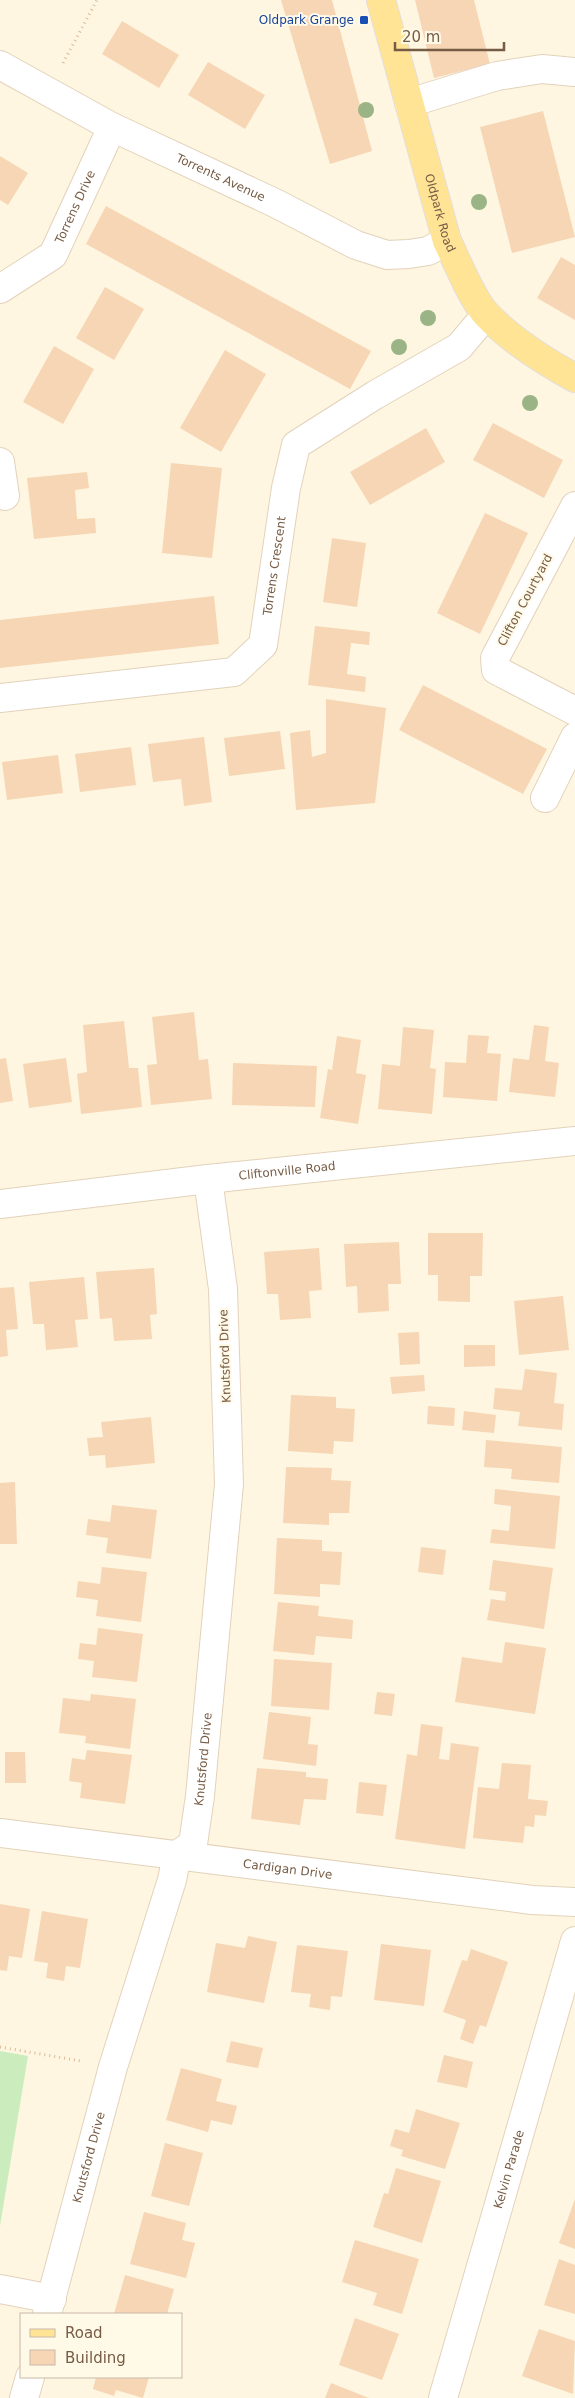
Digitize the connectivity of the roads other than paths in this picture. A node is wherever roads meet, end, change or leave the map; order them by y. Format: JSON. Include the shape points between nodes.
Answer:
{"nodes":[{"id":1,"x":381,"y":0,"type":"edge"},
{"id":2,"x":0,"y":65,"type":"edge"},
{"id":3,"x":575,"y":72,"type":"edge"},
{"id":4,"x":409,"y":103,"type":"junction"},
{"id":5,"x":112,"y":127,"type":"junction"},
{"id":6,"x":447,"y":241,"type":"junction"},
{"id":7,"x":0,"y":289,"type":"edge"},
{"id":8,"x":486,"y":315,"type":"junction"},
{"id":9,"x":575,"y":378,"type":"edge"},
{"id":10,"x":0,"y":462,"type":"edge"},
{"id":11,"x":4,"y":496,"type":"dead end"},
{"id":12,"x":575,"y":506,"type":"edge"},
{"id":13,"x":0,"y":698,"type":"edge"},
{"id":14,"x":575,"y":711,"type":"edge"},
{"id":15,"x":575,"y":737,"type":"edge"},
{"id":16,"x":545,"y":798,"type":"dead end"},
{"id":17,"x":575,"y":1141,"type":"edge"},
{"id":18,"x":208,"y":1179,"type":"junction"},
{"id":19,"x":0,"y":1204,"type":"edge"},
{"id":20,"x":0,"y":1833,"type":"edge"},
{"id":21,"x":177,"y":1855,"type":"junction"},
{"id":22,"x":575,"y":1902,"type":"edge"},
{"id":23,"x":575,"y":1941,"type":"edge"},
{"id":24,"x":0,"y":2289,"type":"edge"},
{"id":25,"x":49,"y":2307,"type":"edge"},
{"id":26,"x":30,"y":2378,"type":"edge"},
{"id":27,"x":24,"y":2398,"type":"edge"},
{"id":28,"x":443,"y":2398,"type":"edge"}],
"edges":[{"from":1,"to":4,"type":"main road","name":"Oldpark Road"},
{"from":2,"to":5,"type":"street","name":"Torrents Avenue"},
{"from":3,"to":4,"type":"street","via":[[542,69],[497,76]]},
{"from":4,"to":6,"type":"main road","name":"Oldpark Road"},
{"from":5,"to":6,"type":"street","name":"Torrents Avenue","via":[[275,203],[356,245],[387,255],[428,251]]},
{"from":5,"to":7,"type":"street","name":"Torrens Drive","via":[[53,255]]},
{"from":6,"to":8,"type":"main road","name":"Oldpark Road"},
{"from":8,"to":9,"type":"main road","name":"Oldpark Road","via":[[538,358]]},
{"from":8,"to":13,"type":"street","name":"Torrens Crescent","via":[[459,347],[296,445],[286,488],[263,645],[234,672]]},
{"from":10,"to":11,"type":"street"},
{"from":12,"to":14,"type":"street","name":"Clifton Courtyard","via":[[495,658],[496,670]]},
{"from":15,"to":16,"type":"street"},
{"from":17,"to":18,"type":"street","name":"Cliftonville Road"},
{"from":18,"to":19,"type":"street","name":"Cliftonville Road"},
{"from":18,"to":21,"type":"street","name":"Knutsford Drive","via":[[224,1289],[229,1484],[200,1796],[193,1844]]},
{"from":20,"to":21,"type":"street","name":"Cardigan Drive"},
{"from":21,"to":22,"type":"street","name":"Cardigan Drive","via":[[532,1900]]},
{"from":21,"to":25,"type":"street","name":"Knutsford Drive","via":[[113,2067]]},
{"from":23,"to":28,"type":"street","name":"Kelvin Parade"},
{"from":24,"to":25,"type":"street"},
{"from":26,"to":27,"type":"street"}]}
